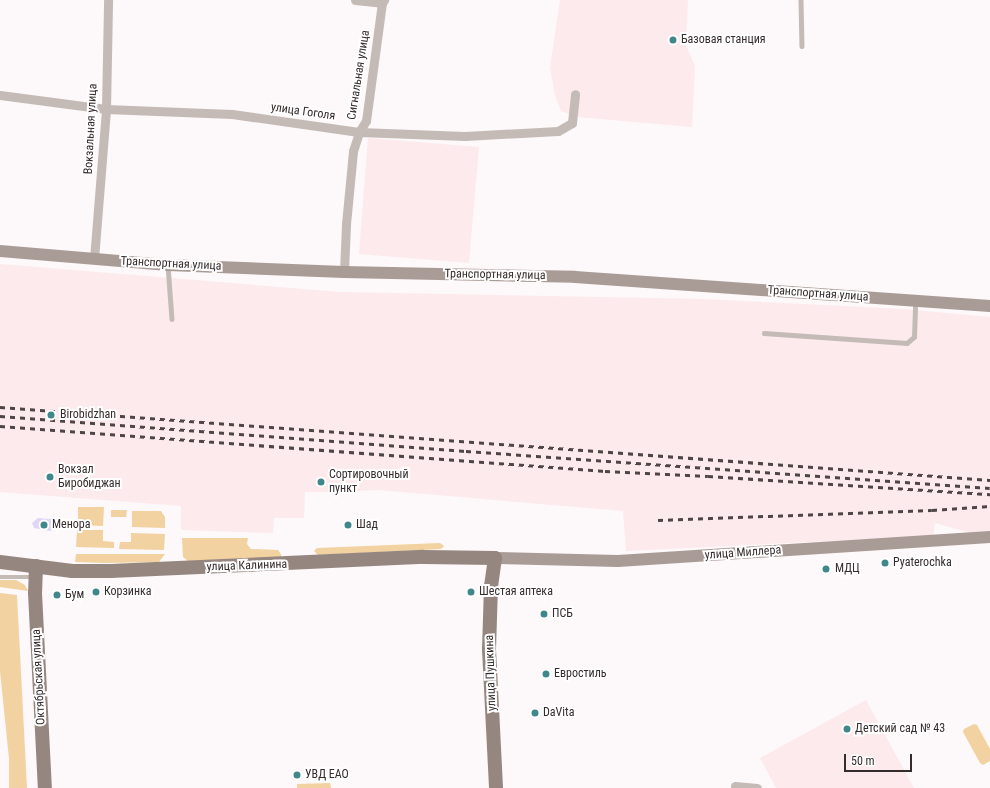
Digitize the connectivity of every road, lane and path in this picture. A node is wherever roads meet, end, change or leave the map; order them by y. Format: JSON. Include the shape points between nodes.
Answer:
{"nodes":[{"id":1,"x":108,"y":0,"type":"edge"},
{"id":2,"x":354,"y":0,"type":"edge"},
{"id":3,"x":801,"y":0,"type":"edge"},
{"id":4,"x":383,"y":2,"type":"edge"},
{"id":5,"x":802,"y":46,"type":"dead end"},
{"id":6,"x":576,"y":94,"type":"dead end"},
{"id":7,"x":0,"y":95,"type":"edge"},
{"id":8,"x":106,"y":109,"type":"junction"},
{"id":9,"x":359,"y":132,"type":"junction"},
{"id":10,"x":0,"y":251,"type":"edge"},
{"id":11,"x":94,"y":259,"type":"junction"},
{"id":12,"x":168,"y":265,"type":"junction"},
{"id":13,"x":344,"y":272,"type":"junction"},
{"id":14,"x":915,"y":301,"type":"junction"},
{"id":15,"x":990,"y":306,"type":"edge"},
{"id":16,"x":172,"y":319,"type":"dead end"},
{"id":17,"x":764,"y":334,"type":"dead end"},
{"id":18,"x":990,"y":537,"type":"edge"},
{"id":19,"x":495,"y":558,"type":"junction"},
{"id":20,"x":0,"y":562,"type":"edge"},
{"id":21,"x":36,"y":572,"type":"junction"},
{"id":22,"x":0,"y":577,"type":"edge"},
{"id":23,"x":735,"y":786,"type":"dead end"},
{"id":24,"x":45,"y":788,"type":"edge"},
{"id":25,"x":496,"y":788,"type":"edge"},
{"id":26,"x":757,"y":788,"type":"edge"}],
"edges":[{"from":1,"to":8,"type":"street","name":"Вокзальная улица"},
{"from":2,"to":4,"type":"street"},
{"from":3,"to":5,"type":"lane"},
{"from":4,"to":9,"type":"street","name":"Сигнальная улица","via":[[366,121]]},
{"from":6,"to":9,"type":"street","name":"улица Гоголя","via":[[572,123],[558,131],[465,136]]},
{"from":7,"to":8,"type":"street","name":"улица Гоголя"},
{"from":8,"to":9,"type":"street","name":"улица Гоголя","via":[[232,114]]},
{"from":8,"to":11,"type":"street","name":"Вокзальная улица"},
{"from":9,"to":13,"type":"street","name":"Сигнальная улица","via":[[352,165]]},
{"from":10,"to":11,"type":"main road","name":"Транспортная улица"},
{"from":11,"to":12,"type":"main road","name":"Транспортная улица"},
{"from":12,"to":13,"type":"main road","name":"Транспортная улица"},
{"from":12,"to":16,"type":"lane"},
{"from":13,"to":14,"type":"main road","name":"Транспортная улица","via":[[575,277]]},
{"from":14,"to":15,"type":"main road","name":"Транспортная улица"},
{"from":14,"to":17,"type":"lane","via":[[914,337],[907,343]]},
{"from":18,"to":19,"type":"main road","name":"улица Миллера","via":[[618,561]]},
{"from":19,"to":21,"type":"main road","name":"улица Калинина","via":[[424,558]]},
{"from":19,"to":25,"type":"main road","name":"улица Пушкина","via":[[491,586],[489,649]]},
{"from":20,"to":21,"type":"main road","name":"улица Калинина"},
{"from":21,"to":22,"type":"lane"},
{"from":21,"to":24,"type":"main road","name":"Октябрьская улица"},
{"from":23,"to":26,"type":"street"}]}
